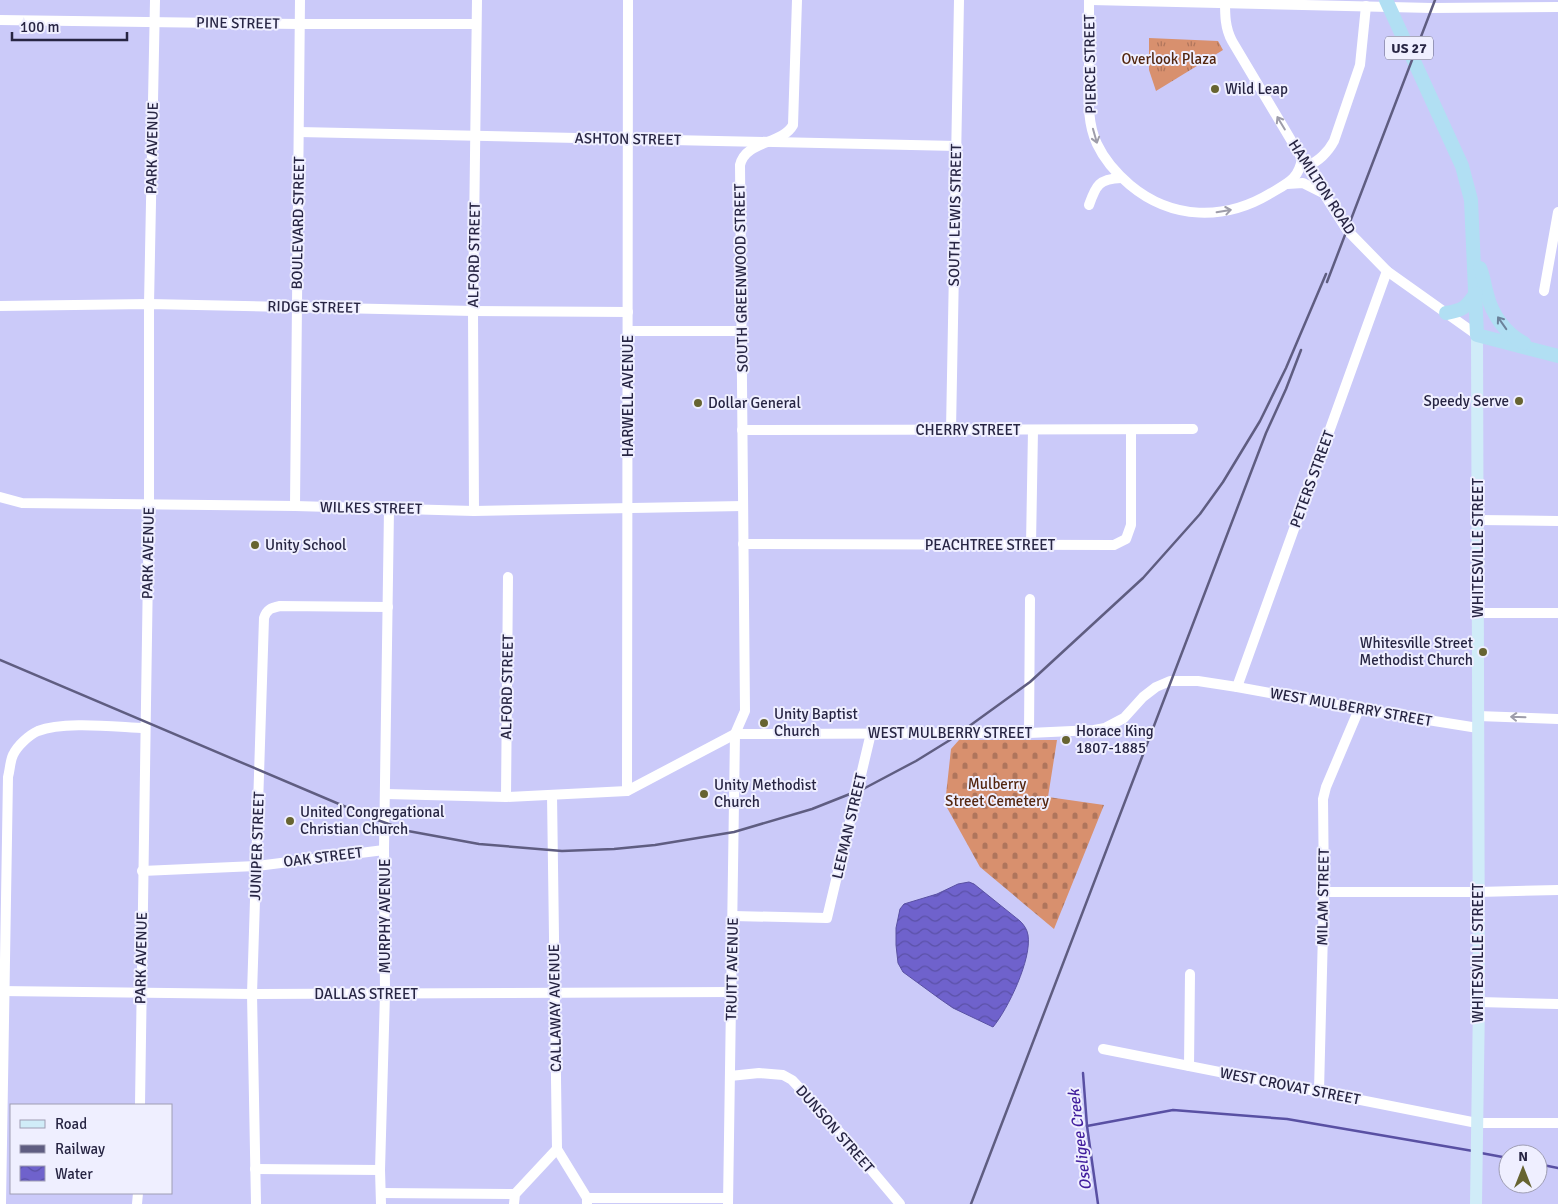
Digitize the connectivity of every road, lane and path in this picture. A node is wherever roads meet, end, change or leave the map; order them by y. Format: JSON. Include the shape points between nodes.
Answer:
{"nodes":[{"id":1,"x":155,"y":0,"type":"edge"},
{"id":2,"x":300,"y":0,"type":"edge"},
{"id":3,"x":476,"y":0,"type":"edge"},
{"id":4,"x":628,"y":0,"type":"edge"},
{"id":5,"x":797,"y":0,"type":"edge"},
{"id":6,"x":959,"y":0,"type":"edge"},
{"id":7,"x":1090,"y":0,"type":"edge"},
{"id":8,"x":1386,"y":0,"type":"edge"},
{"id":9,"x":1226,"y":2,"type":"edge"},
{"id":10,"x":1337,"y":3,"type":"edge"},
{"id":11,"x":1366,"y":6,"type":"junction"},
{"id":12,"x":1558,"y":7,"type":"edge"},
{"id":13,"x":0,"y":20,"type":"edge"},
{"id":14,"x":154,"y":21,"type":"junction"},
{"id":15,"x":300,"y":24,"type":"junction"},
{"id":16,"x":476,"y":24,"type":"junction"},
{"id":17,"x":299,"y":132,"type":"junction"},
{"id":18,"x":476,"y":136,"type":"junction"},
{"id":19,"x":628,"y":139,"type":"junction"},
{"id":20,"x":768,"y":142,"type":"junction"},
{"id":21,"x":957,"y":146,"type":"junction"},
{"id":22,"x":1304,"y":163,"type":"junction"},
{"id":23,"x":1121,"y":178,"type":"junction"},
{"id":24,"x":1286,"y":184,"type":"junction"},
{"id":25,"x":1324,"y":195,"type":"junction"},
{"id":26,"x":1090,"y":205,"type":"dead end"},
{"id":27,"x":1558,"y":212,"type":"edge"},
{"id":28,"x":1474,"y":252,"type":"junction"},
{"id":29,"x":1387,"y":271,"type":"junction"},
{"id":30,"x":1544,"y":291,"type":"dead end"},
{"id":31,"x":1476,"y":293,"type":"junction"},
{"id":32,"x":149,"y":304,"type":"junction"},
{"id":33,"x":0,"y":306,"type":"edge"},
{"id":34,"x":297,"y":307,"type":"junction"},
{"id":35,"x":473,"y":310,"type":"junction"},
{"id":36,"x":628,"y":312,"type":"junction"},
{"id":37,"x":1446,"y":313,"type":"junction"},
{"id":38,"x":741,"y":330,"type":"junction"},
{"id":39,"x":628,"y":331,"type":"junction"},
{"id":40,"x":1478,"y":335,"type":"junction"},
{"id":41,"x":1541,"y":351,"type":"junction"},
{"id":42,"x":1558,"y":356,"type":"edge"},
{"id":43,"x":1193,"y":429,"type":"dead end"},
{"id":44,"x":742,"y":430,"type":"junction"},
{"id":45,"x":951,"y":430,"type":"junction"},
{"id":46,"x":1033,"y":430,"type":"junction"},
{"id":47,"x":1131,"y":430,"type":"junction"},
{"id":48,"x":0,"y":497,"type":"edge"},
{"id":49,"x":149,"y":504,"type":"junction"},
{"id":50,"x":295,"y":506,"type":"junction"},
{"id":51,"x":743,"y":506,"type":"junction"},
{"id":52,"x":627,"y":508,"type":"junction"},
{"id":53,"x":389,"y":509,"type":"junction"},
{"id":54,"x":474,"y":510,"type":"junction"},
{"id":55,"x":1478,"y":520,"type":"junction"},
{"id":56,"x":1558,"y":521,"type":"edge"},
{"id":57,"x":743,"y":544,"type":"junction"},
{"id":58,"x":1031,"y":545,"type":"junction"},
{"id":59,"x":508,"y":577,"type":"dead end"},
{"id":60,"x":1030,"y":599,"type":"dead end"},
{"id":61,"x":388,"y":607,"type":"junction"},
{"id":62,"x":1478,"y":612,"type":"junction"},
{"id":63,"x":1558,"y":613,"type":"edge"},
{"id":64,"x":1237,"y":687,"type":"junction"},
{"id":65,"x":1359,"y":709,"type":"junction"},
{"id":66,"x":1558,"y":719,"type":"edge"},
{"id":67,"x":1478,"y":722,"type":"junction"},
{"id":68,"x":145,"y":728,"type":"junction"},
{"id":69,"x":871,"y":733,"type":"junction"},
{"id":70,"x":1029,"y":733,"type":"junction"},
{"id":71,"x":736,"y":734,"type":"junction"},
{"id":72,"x":627,"y":791,"type":"junction"},
{"id":73,"x":386,"y":794,"type":"junction"},
{"id":74,"x":552,"y":795,"type":"junction"},
{"id":75,"x":506,"y":797,"type":"junction"},
{"id":76,"x":384,"y":850,"type":"junction"},
{"id":77,"x":257,"y":866,"type":"junction"},
{"id":78,"x":142,"y":871,"type":"junction"},
{"id":79,"x":1558,"y":890,"type":"edge"},
{"id":80,"x":1324,"y":892,"type":"junction"},
{"id":81,"x":1478,"y":892,"type":"junction"},
{"id":82,"x":733,"y":916,"type":"junction"},
{"id":83,"x":1190,"y":974,"type":"dead end"},
{"id":84,"x":2,"y":991,"type":"edge"},
{"id":85,"x":141,"y":992,"type":"junction"},
{"id":86,"x":732,"y":992,"type":"junction"},
{"id":87,"x":385,"y":993,"type":"junction"},
{"id":88,"x":555,"y":993,"type":"junction"},
{"id":89,"x":252,"y":994,"type":"junction"},
{"id":90,"x":1478,"y":1002,"type":"junction"},
{"id":91,"x":1558,"y":1004,"type":"edge"},
{"id":92,"x":1103,"y":1049,"type":"dead end"},
{"id":93,"x":1189,"y":1066,"type":"junction"},
{"id":94,"x":730,"y":1076,"type":"junction"},
{"id":95,"x":1319,"y":1092,"type":"junction"},
{"id":96,"x":140,"y":1104,"type":"edge"},
{"id":97,"x":1477,"y":1123,"type":"junction"},
{"id":98,"x":1558,"y":1124,"type":"edge"},
{"id":99,"x":557,"y":1149,"type":"junction"},
{"id":100,"x":7,"y":1165,"type":"edge"},
{"id":101,"x":255,"y":1169,"type":"junction"},
{"id":102,"x":380,"y":1170,"type":"junction"},
{"id":103,"x":381,"y":1193,"type":"junction"},
{"id":104,"x":514,"y":1199,"type":"edge"},
{"id":105,"x":587,"y":1201,"type":"edge"},
{"id":106,"x":728,"y":1201,"type":"edge"},
{"id":107,"x":1,"y":1204,"type":"edge"},
{"id":108,"x":256,"y":1204,"type":"edge"},
{"id":109,"x":381,"y":1204,"type":"edge"},
{"id":110,"x":900,"y":1204,"type":"edge"},
{"id":111,"x":1476,"y":1204,"type":"edge"}],
"edges":[{"from":1,"to":14,"type":"street","name":"PARK AVENUE"},
{"from":2,"to":15,"type":"street","name":"BOULEVARD STREET"},
{"from":3,"to":16,"type":"street","name":"ALFORD STREET"},
{"from":4,"to":19,"type":"street","name":"HARWELL AVENUE"},
{"from":5,"to":20,"type":"street","name":"SOUTH GREENWOOD STREET","via":[[793,125],[788,132]]},
{"from":6,"to":21,"type":"street","name":"SOUTH LEWIS STREET"},
{"from":7,"to":9,"type":"street"},
{"from":7,"to":23,"type":"street","name":"PIERCE STREET","one_way":true,"via":[[1089,99],[1092,125],[1096,142]]},
{"from":8,"to":28,"type":"highway","name":"WHITESVILLE STREET","number":"US 27","via":[[1462,166],[1471,194]]},
{"from":9,"to":10,"type":"street"},
{"from":22,"to":9,"type":"street","name":"HAMILTON ROAD","one_way":true,"via":[[1227,32]]},
{"from":10,"to":11,"type":"street"},
{"from":11,"to":12,"type":"street"},
{"from":11,"to":22,"type":"street","via":[[1360,65],[1334,141],[1321,159]]},
{"from":13,"to":14,"type":"street","name":"PINE STREET"},
{"from":14,"to":15,"type":"street","name":"PINE STREET"},
{"from":14,"to":32,"type":"street","name":"PARK AVENUE"},
{"from":15,"to":16,"type":"street","name":"PINE STREET"},
{"from":15,"to":17,"type":"street","name":"BOULEVARD STREET"},
{"from":16,"to":18,"type":"street","name":"ALFORD STREET"},
{"from":17,"to":18,"type":"street","name":"ASHTON STREET"},
{"from":17,"to":34,"type":"street","name":"BOULEVARD STREET"},
{"from":18,"to":19,"type":"street","name":"ASHTON STREET"},
{"from":18,"to":35,"type":"street","name":"ALFORD STREET"},
{"from":19,"to":20,"type":"street","name":"ASHTON STREET"},
{"from":19,"to":36,"type":"street","name":"HARWELL AVENUE"},
{"from":20,"to":21,"type":"street","name":"ASHTON STREET"},
{"from":20,"to":38,"type":"street","name":"SOUTH GREENWOOD STREET","via":[[748,153],[740,165]]},
{"from":21,"to":45,"type":"street","name":"SOUTH LEWIS STREET"},
{"from":22,"to":24,"type":"street"},
{"from":22,"to":25,"type":"street","name":"HAMILTON ROAD"},
{"from":23,"to":24,"type":"street","name":"PIERCE STREET","one_way":true,"via":[[1157,202],[1172,208],[1206,213],[1244,206]]},
{"from":23,"to":26,"type":"street","via":[[1100,182]]},
{"from":24,"to":25,"type":"street","via":[[1303,183]]},
{"from":25,"to":29,"type":"street","name":"HAMILTON ROAD","via":[[1346,230]]},
{"from":27,"to":30,"type":"street"},
{"from":28,"to":31,"type":"highway","name":"WHITESVILLE STREET","number":"US 27"},
{"from":41,"to":28,"type":"highway","one_way":true,"via":[[1509,334],[1502,325],[1487,294]]},
{"from":29,"to":37,"type":"street","name":"HAMILTON ROAD"},
{"from":29,"to":64,"type":"street","name":"PETERS STREET"},
{"from":31,"to":37,"type":"highway","via":[[1465,308]]},
{"from":31,"to":40,"type":"highway","name":"WHITESVILLE STREET","number":"US 27"},
{"from":32,"to":33,"type":"street","name":"RIDGE STREET"},
{"from":32,"to":34,"type":"street","name":"RIDGE STREET"},
{"from":32,"to":49,"type":"street","name":"PARK AVENUE"},
{"from":34,"to":35,"type":"street","name":"RIDGE STREET"},
{"from":34,"to":50,"type":"street","name":"BOULEVARD STREET"},
{"from":35,"to":36,"type":"street","name":"RIDGE STREET"},
{"from":35,"to":54,"type":"street","name":"ALFORD STREET"},
{"from":36,"to":39,"type":"street","name":"HARWELL AVENUE"},
{"from":37,"to":40,"type":"street","name":"HAMILTON ROAD"},
{"from":38,"to":39,"type":"street"},
{"from":38,"to":44,"type":"street","name":"SOUTH GREENWOOD STREET"},
{"from":39,"to":52,"type":"street","name":"HARWELL AVENUE"},
{"from":40,"to":41,"type":"highway","name":"HAMILTON ROAD"},
{"from":40,"to":55,"type":"main road","name":"WHITESVILLE STREET"},
{"from":41,"to":42,"type":"highway","name":"HAMILTON ROAD"},
{"from":43,"to":47,"type":"street","name":"CHERRY STREET"},
{"from":44,"to":45,"type":"street","name":"CHERRY STREET"},
{"from":44,"to":51,"type":"street","name":"SOUTH GREENWOOD STREET"},
{"from":45,"to":46,"type":"street","name":"CHERRY STREET"},
{"from":46,"to":47,"type":"street","name":"CHERRY STREET"},
{"from":46,"to":58,"type":"street"},
{"from":47,"to":58,"type":"street","name":"PEACHTREE STREET","via":[[1131,525],[1126,539],[1114,545]]},
{"from":48,"to":49,"type":"street","name":"WILKES STREET","via":[[22,503]]},
{"from":49,"to":50,"type":"street","name":"WILKES STREET"},
{"from":49,"to":68,"type":"street","name":"PARK AVENUE"},
{"from":50,"to":53,"type":"street","name":"WILKES STREET"},
{"from":51,"to":52,"type":"street","name":"WILKES STREET"},
{"from":51,"to":57,"type":"street","name":"SOUTH GREENWOOD STREET"},
{"from":52,"to":54,"type":"street","name":"WILKES STREET"},
{"from":52,"to":72,"type":"street","name":"HARWELL AVENUE"},
{"from":53,"to":54,"type":"street","name":"WILKES STREET"},
{"from":53,"to":61,"type":"street","name":"MURPHY AVENUE"},
{"from":55,"to":56,"type":"street"},
{"from":55,"to":62,"type":"main road","name":"WHITESVILLE STREET"},
{"from":57,"to":58,"type":"street","name":"PEACHTREE STREET"},
{"from":57,"to":71,"type":"street","name":"SOUTH GREENWOOD STREET","via":[[745,712]]},
{"from":59,"to":75,"type":"street","name":"ALFORD STREET"},
{"from":60,"to":70,"type":"street"},
{"from":61,"to":73,"type":"street","name":"MURPHY AVENUE"},
{"from":61,"to":77,"type":"street","name":"JUNIPER STREET","via":[[290,605],[266,612]]},
{"from":62,"to":63,"type":"street"},
{"from":62,"to":67,"type":"main road","name":"WHITESVILLE STREET"},
{"from":64,"to":65,"type":"street","name":"WEST MULBERRY STREET"},
{"from":64,"to":70,"type":"street","name":"WEST MULBERRY STREET","via":[[1170,681],[1156,687],[1124,718],[1105,728]]},
{"from":65,"to":67,"type":"street","name":"WEST MULBERRY STREET"},
{"from":65,"to":80,"type":"street","name":"MILAM STREET","via":[[1323,799]]},
{"from":66,"to":67,"type":"street","name":"WEST MULBERRY STREET","one_way":true},
{"from":67,"to":81,"type":"main road","name":"WHITESVILLE STREET"},
{"from":68,"to":78,"type":"street","name":"PARK AVENUE"},
{"from":68,"to":84,"type":"street","via":[[52,728],[37,732],[13,755],[8,777]]},
{"from":69,"to":70,"type":"street","name":"WEST MULBERRY STREET"},
{"from":69,"to":71,"type":"street","name":"WEST MULBERRY STREET"},
{"from":69,"to":82,"type":"street","name":"LEEMAN STREET","via":[[827,918]]},
{"from":71,"to":72,"type":"street","name":"WEST MULBERRY STREET"},
{"from":71,"to":82,"type":"street","name":"TRUITT AVENUE"},
{"from":72,"to":74,"type":"street","name":"WEST MULBERRY STREET"},
{"from":73,"to":75,"type":"street","name":"WEST MULBERRY STREET"},
{"from":73,"to":76,"type":"street","name":"MURPHY AVENUE"},
{"from":74,"to":75,"type":"street","name":"WEST MULBERRY STREET"},
{"from":74,"to":88,"type":"street","name":"CALLAWAY AVENUE"},
{"from":76,"to":77,"type":"street","name":"OAK STREET"},
{"from":76,"to":87,"type":"street","name":"MURPHY AVENUE"},
{"from":77,"to":78,"type":"street","name":"OAK STREET"},
{"from":77,"to":89,"type":"street","name":"JUNIPER STREET"},
{"from":78,"to":85,"type":"street","name":"PARK AVENUE"},
{"from":79,"to":81,"type":"street"},
{"from":80,"to":81,"type":"street"},
{"from":80,"to":95,"type":"street","name":"MILAM STREET"},
{"from":81,"to":90,"type":"main road","name":"WHITESVILLE STREET"},
{"from":82,"to":86,"type":"street","name":"TRUITT AVENUE"},
{"from":83,"to":93,"type":"street"},
{"from":84,"to":85,"type":"street","name":"DALLAS STREET"},
{"from":84,"to":100,"type":"street"},
{"from":85,"to":89,"type":"street","name":"DALLAS STREET"},
{"from":85,"to":96,"type":"street","name":"PARK AVENUE"},
{"from":86,"to":88,"type":"street","name":"DALLAS STREET"},
{"from":86,"to":94,"type":"street","name":"TRUITT AVENUE"},
{"from":87,"to":88,"type":"street","name":"DALLAS STREET"},
{"from":87,"to":89,"type":"street","name":"DALLAS STREET"},
{"from":87,"to":102,"type":"street","name":"MURPHY AVENUE"},
{"from":88,"to":99,"type":"street","name":"CALLAWAY AVENUE"},
{"from":89,"to":101,"type":"street","name":"JUNIPER STREET"},
{"from":90,"to":91,"type":"street"},
{"from":90,"to":97,"type":"main road","name":"WHITESVILLE STREET"},
{"from":92,"to":93,"type":"street","name":"WEST CROVAT STREET"},
{"from":93,"to":95,"type":"street","name":"WEST CROVAT STREET"},
{"from":94,"to":106,"type":"street","name":"TRUITT AVENUE"},
{"from":94,"to":110,"type":"street","name":"DUNSON STREET","via":[[760,1073],[783,1075],[792,1080]]},
{"from":95,"to":97,"type":"street","name":"WEST CROVAT STREET"},
{"from":97,"to":98,"type":"street","name":"WEST CROVAT STREET"},
{"from":97,"to":111,"type":"main road","name":"WHITESVILLE STREET"},
{"from":99,"to":104,"type":"street"},
{"from":99,"to":105,"type":"street"},
{"from":100,"to":107,"type":"street"},
{"from":101,"to":102,"type":"street"},
{"from":101,"to":108,"type":"street","name":"JUNIPER STREET"},
{"from":102,"to":103,"type":"street","name":"MURPHY AVENUE"},
{"from":103,"to":104,"type":"street"},
{"from":103,"to":109,"type":"street","name":"MURPHY AVENUE"},
{"from":105,"to":106,"type":"street"}]}
